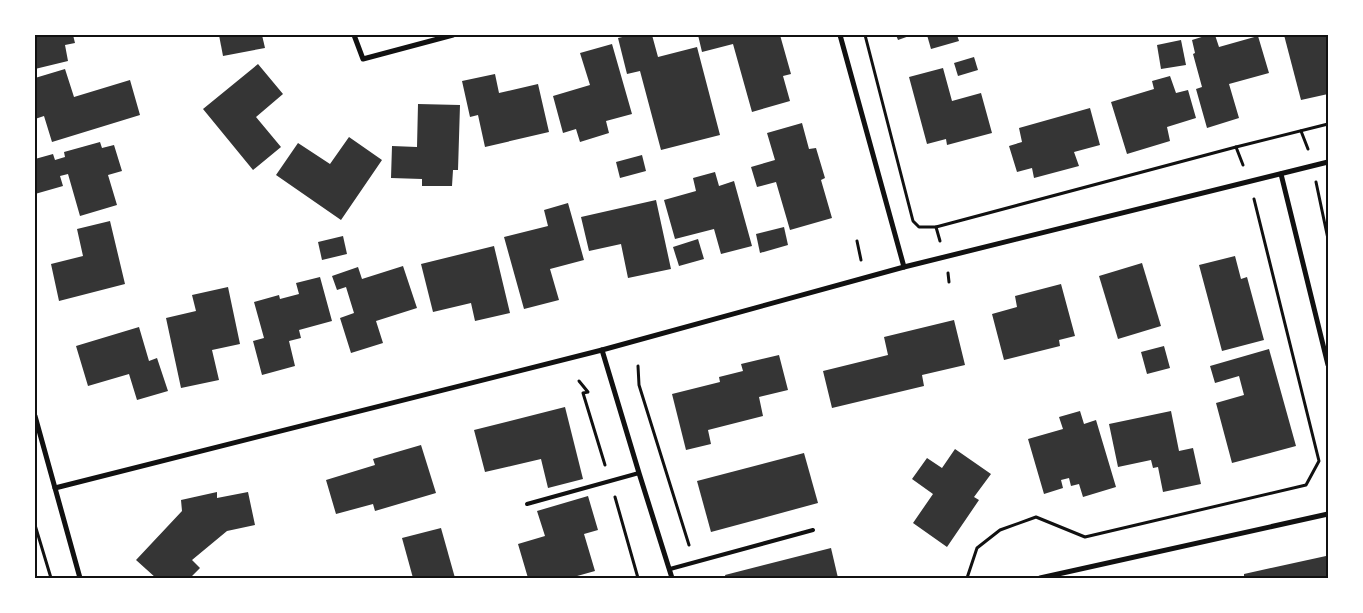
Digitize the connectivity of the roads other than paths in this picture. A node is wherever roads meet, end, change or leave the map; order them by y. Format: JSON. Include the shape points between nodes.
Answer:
{"nodes":[{"id":1,"x":354,"y":35,"type":"edge"},
{"id":2,"x":453,"y":35,"type":"edge"},
{"id":3,"x":840,"y":35,"type":"edge"},
{"id":4,"x":1328,"y":162,"type":"edge"},
{"id":5,"x":1281,"y":174,"type":"junction"},
{"id":6,"x":904,"y":267,"type":"junction"},
{"id":7,"x":602,"y":350,"type":"junction"},
{"id":8,"x":1328,"y":365,"type":"edge"},
{"id":9,"x":35,"y":416,"type":"edge"},
{"id":10,"x":639,"y":473,"type":"junction"},
{"id":11,"x":55,"y":488,"type":"junction"},
{"id":12,"x":527,"y":504,"type":"dead end"},
{"id":13,"x":1328,"y":514,"type":"edge"},
{"id":14,"x":813,"y":530,"type":"dead end"},
{"id":15,"x":670,"y":569,"type":"junction"},
{"id":16,"x":80,"y":578,"type":"edge"},
{"id":17,"x":672,"y":578,"type":"edge"},
{"id":18,"x":1040,"y":578,"type":"edge"}],
"edges":[{"from":1,"to":2,"type":"street","via":[[363,59]]},
{"from":3,"to":6,"type":"street"},
{"from":4,"to":5,"type":"street"},
{"from":5,"to":6,"type":"street"},
{"from":5,"to":8,"type":"street"},
{"from":6,"to":7,"type":"street"},
{"from":7,"to":10,"type":"street"},
{"from":7,"to":11,"type":"street"},
{"from":9,"to":11,"type":"street"},
{"from":10,"to":12,"type":"lane"},
{"from":10,"to":15,"type":"street"},
{"from":11,"to":16,"type":"street"},
{"from":13,"to":18,"type":"street"},
{"from":14,"to":15,"type":"lane"},
{"from":15,"to":17,"type":"street"}]}
